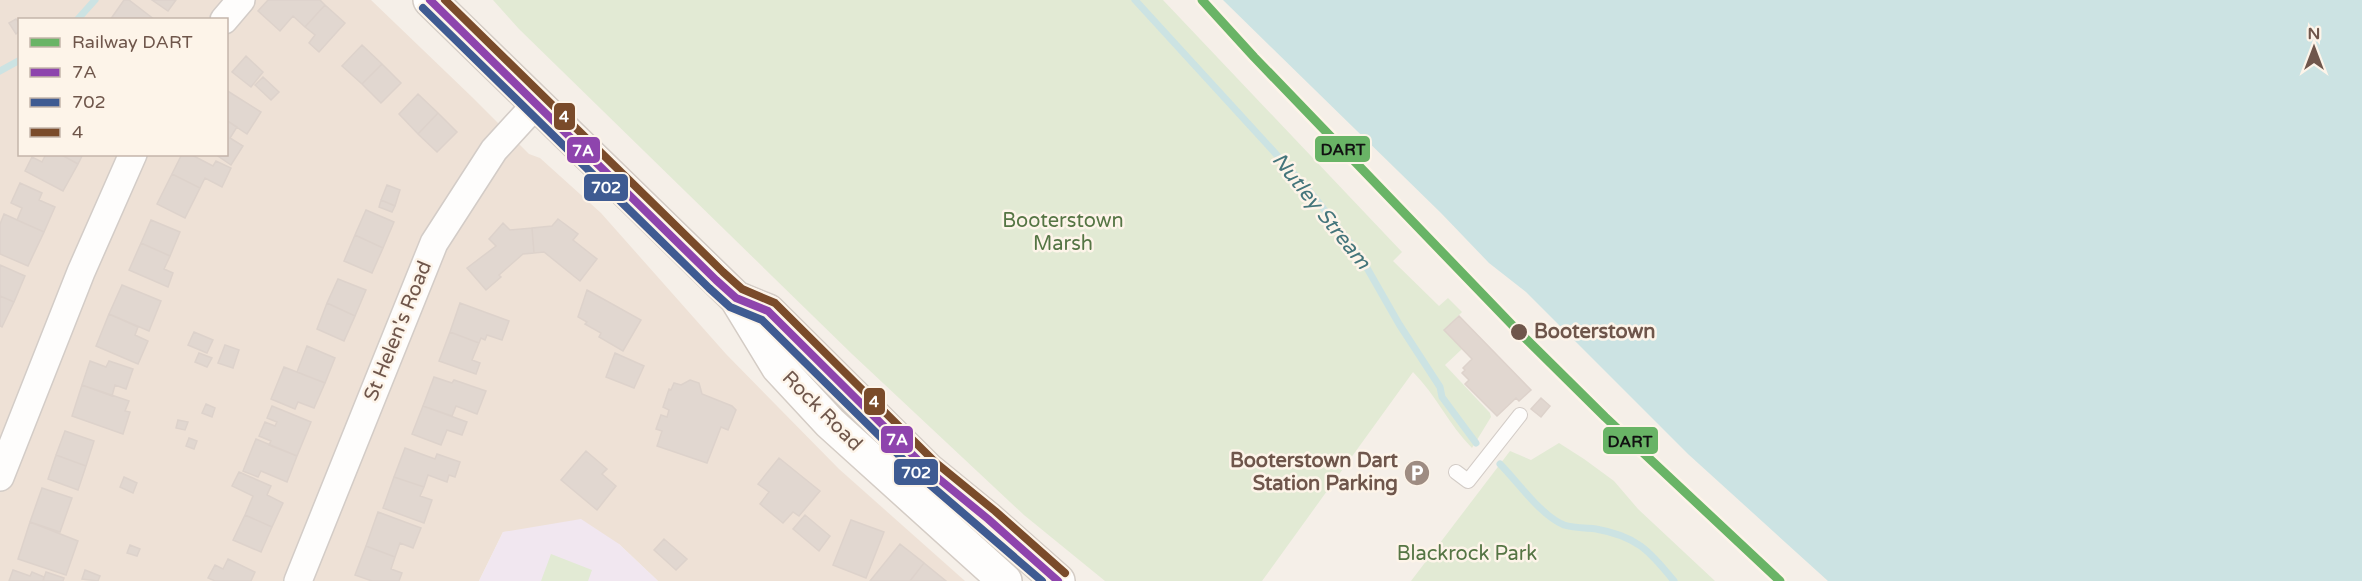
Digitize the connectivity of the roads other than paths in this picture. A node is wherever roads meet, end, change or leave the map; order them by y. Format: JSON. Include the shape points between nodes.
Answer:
{"nodes":[{"id":1,"x":241,"y":0,"type":"edge"},
{"id":2,"x":430,"y":0,"type":"edge"},
{"id":3,"x":226,"y":18,"type":"edge"},
{"id":4,"x":537,"y":103,"type":"junction"},
{"id":5,"x":132,"y":156,"type":"edge"},
{"id":6,"x":736,"y":298,"type":"junction"},
{"id":7,"x":1520,"y":415,"type":"dead end"},
{"id":8,"x":1456,"y":472,"type":"dead end"},
{"id":9,"x":0,"y":477,"type":"edge"},
{"id":10,"x":298,"y":581,"type":"edge"},
{"id":11,"x":1005,"y":581,"type":"edge"},
{"id":12,"x":1058,"y":581,"type":"edge"}],
"edges":[{"from":1,"to":3,"type":"street"},
{"from":2,"to":4,"type":"main road","name":"Rock Road"},
{"from":4,"to":6,"type":"main road","name":"Rock Road"},
{"from":4,"to":10,"type":"street","name":"St Helen's Road","via":[[494,150],[434,243]]},
{"from":5,"to":9,"type":"street","via":[[81,272]]},
{"from":6,"to":11,"type":"main road","name":"Rock Road","via":[[778,367],[830,423]]},
{"from":6,"to":12,"type":"main road","name":"Rock Road","via":[[768,311],[928,470]]},
{"from":7,"to":8,"type":"lane","via":[[1468,481]]}]}
